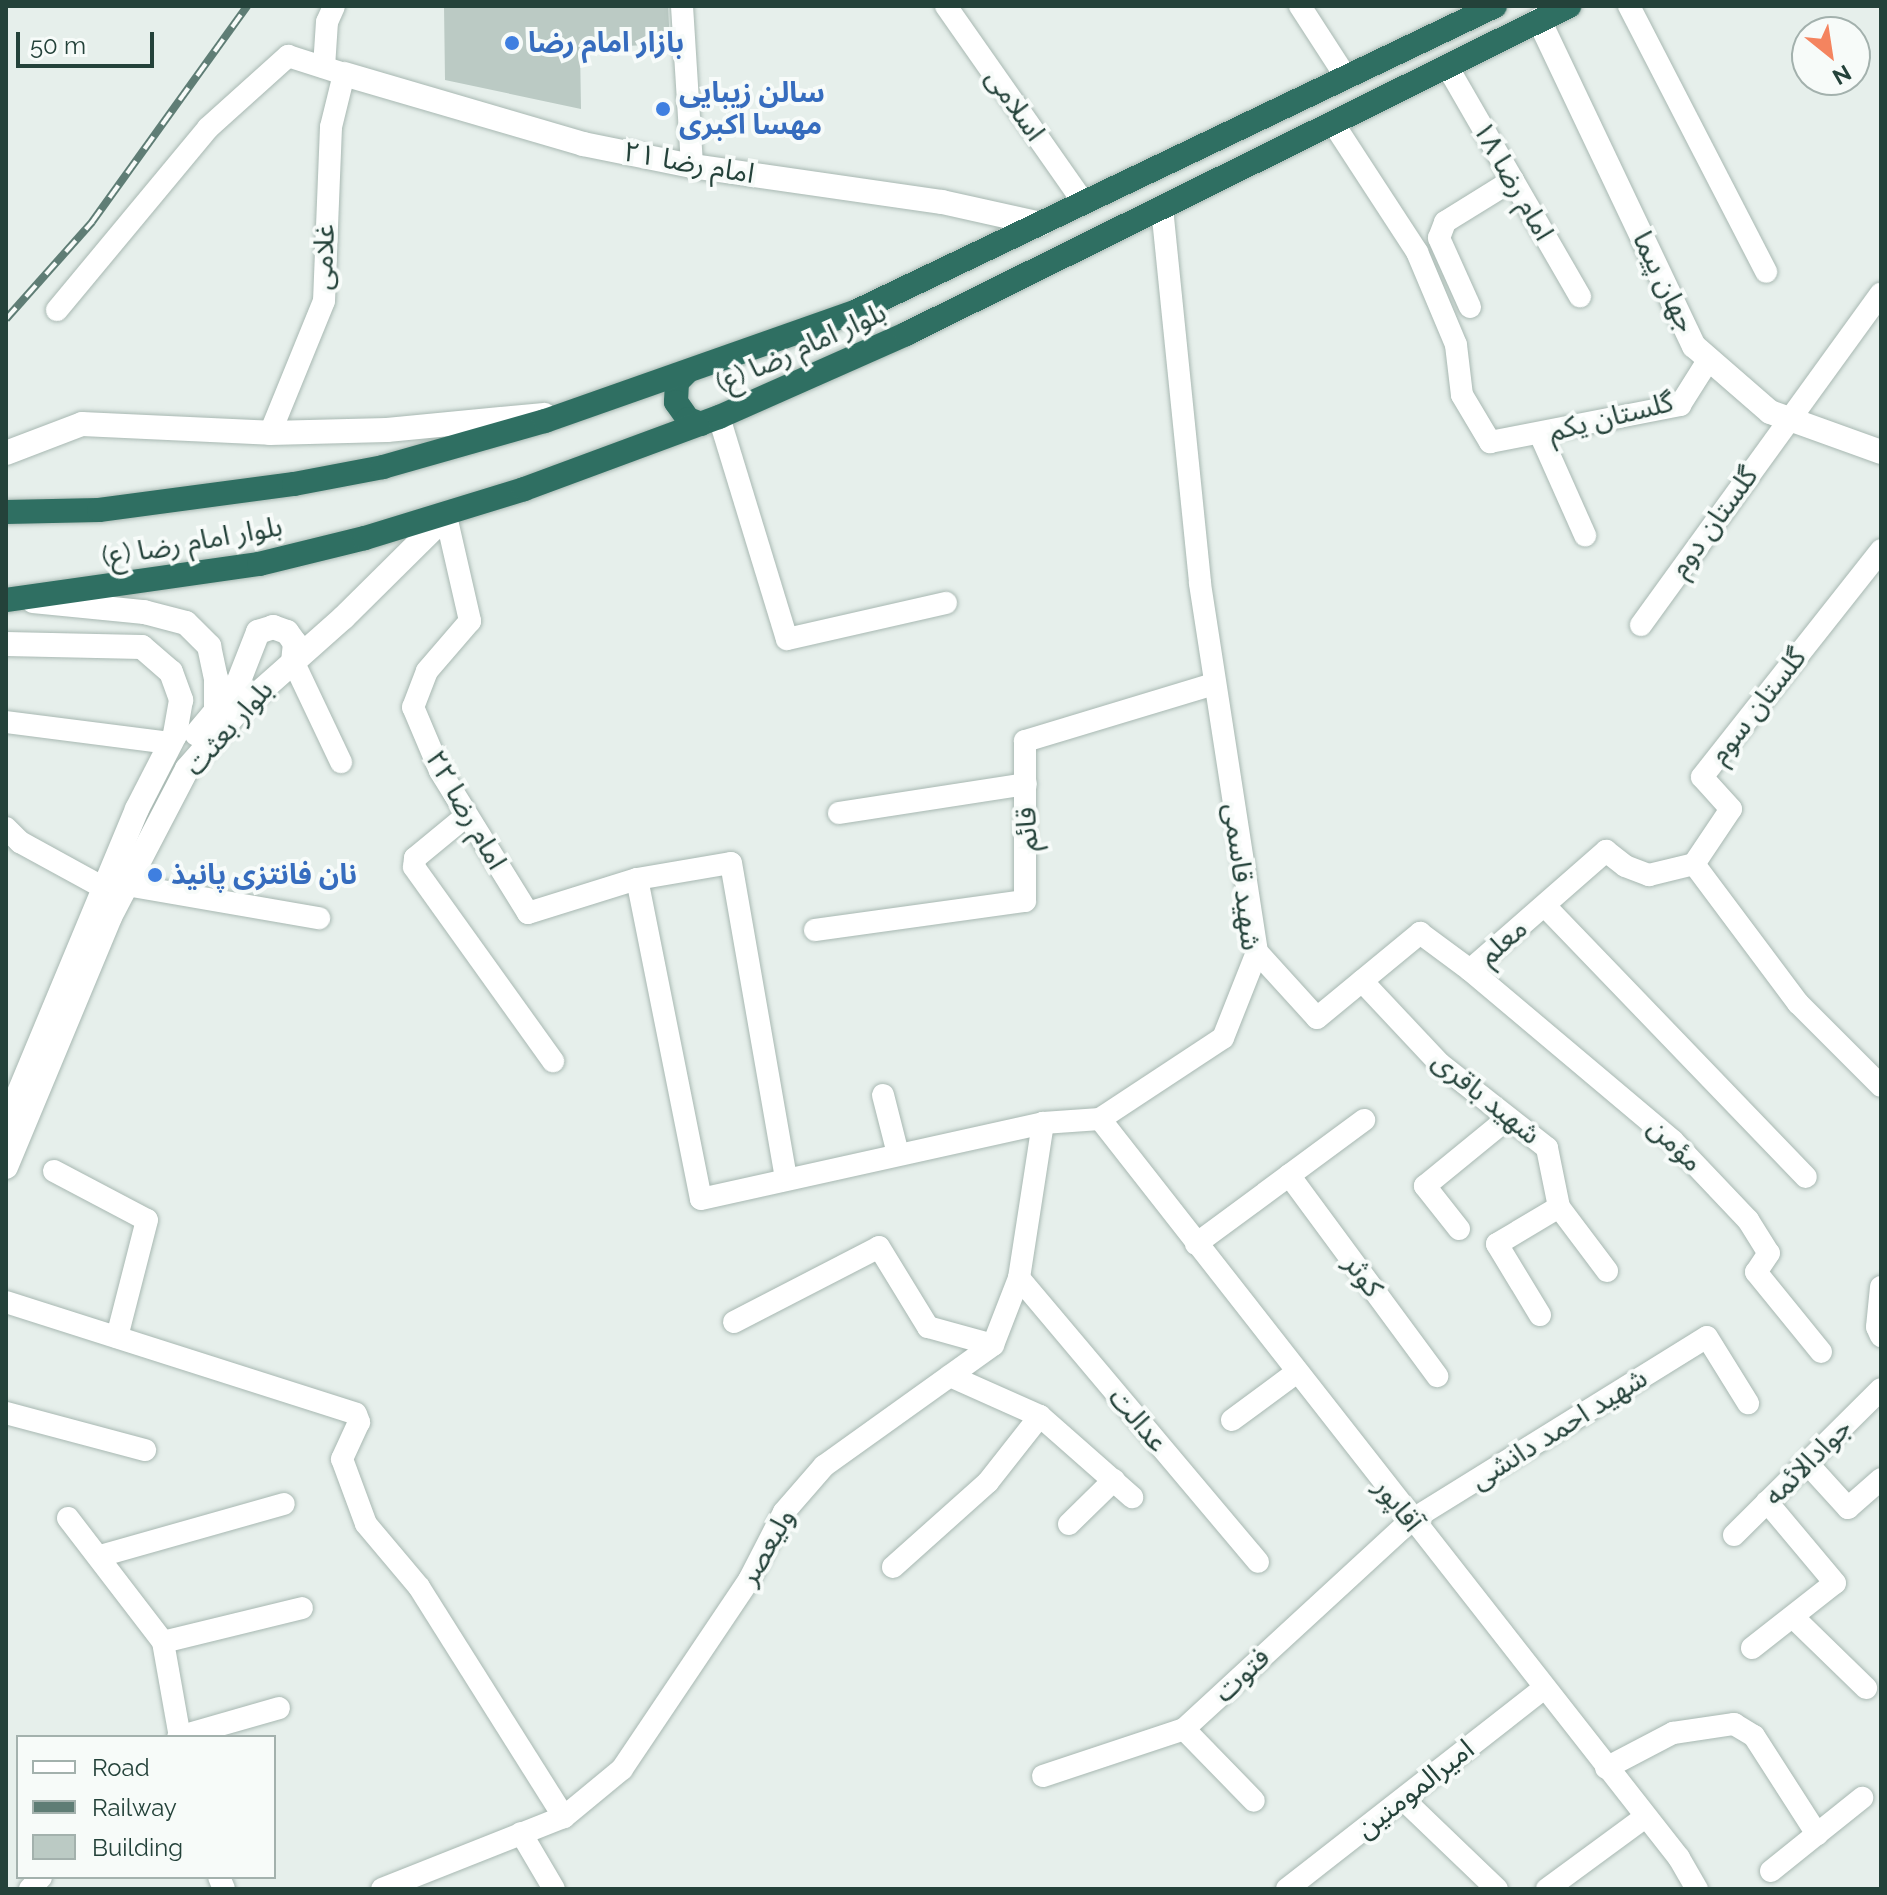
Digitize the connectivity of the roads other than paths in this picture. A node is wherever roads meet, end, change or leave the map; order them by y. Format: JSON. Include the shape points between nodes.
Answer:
{"nodes":[{"id":1,"x":334,"y":6,"type":"edge"},
{"id":2,"x":682,"y":6,"type":"edge"},
{"id":3,"x":946,"y":6,"type":"edge"},
{"id":4,"x":1300,"y":6,"type":"edge"},
{"id":5,"x":1495,"y":6,"type":"edge"},
{"id":6,"x":1569,"y":6,"type":"edge"},
{"id":7,"x":1629,"y":6,"type":"edge"},
{"id":8,"x":1539,"y":20,"type":"junction"},
{"id":9,"x":1447,"y":66,"type":"junction"},
{"id":10,"x":334,"y":70,"type":"junction"},
{"id":11,"x":1346,"y":77,"type":"junction"},
{"id":12,"x":1333,"y":123,"type":"junction"},
{"id":13,"x":692,"y":166,"type":"junction"},
{"id":14,"x":1513,"y":180,"type":"junction"},
{"id":15,"x":1084,"y":203,"type":"junction"},
{"id":16,"x":1162,"y":208,"type":"junction"},
{"id":17,"x":1041,"y":224,"type":"junction"},
{"id":18,"x":1766,"y":272,"type":"dead end"},
{"id":19,"x":1881,"y":294,"type":"edge"},
{"id":20,"x":1580,"y":296,"type":"dead end"},
{"id":21,"x":1470,"y":307,"type":"dead end"},
{"id":22,"x":57,"y":310,"type":"dead end"},
{"id":23,"x":1709,"y":359,"type":"junction"},
{"id":24,"x":686,"y":373,"type":"junction"},
{"id":25,"x":566,"y":413,"type":"junction"},
{"id":26,"x":1788,"y":419,"type":"junction"},
{"id":27,"x":710,"y":421,"type":"junction"},
{"id":28,"x":270,"y":433,"type":"junction"},
{"id":29,"x":1540,"y":434,"type":"junction"},
{"id":30,"x":1881,"y":452,"type":"edge"},
{"id":31,"x":6,"y":453,"type":"edge"},
{"id":32,"x":6,"y":512,"type":"edge"},
{"id":33,"x":446,"y":516,"type":"junction"},
{"id":34,"x":1585,"y":535,"type":"dead end"},
{"id":35,"x":1881,"y":550,"type":"edge"},
{"id":36,"x":12,"y":600,"type":"edge"},
{"id":37,"x":946,"y":603,"type":"dead end"},
{"id":38,"x":1641,"y":625,"type":"dead end"},
{"id":39,"x":6,"y":644,"type":"edge"},
{"id":40,"x":293,"y":661,"type":"junction"},
{"id":41,"x":1214,"y":684,"type":"junction"},
{"id":42,"x":216,"y":711,"type":"junction"},
{"id":43,"x":6,"y":722,"type":"edge"},
{"id":44,"x":173,"y":739,"type":"junction"},
{"id":45,"x":341,"y":762,"type":"dead end"},
{"id":46,"x":1026,"y":784,"type":"junction"},
{"id":47,"x":137,"y":809,"type":"junction"},
{"id":48,"x":839,"y":813,"type":"dead end"},
{"id":49,"x":466,"y":816,"type":"junction"},
{"id":50,"x":6,"y":828,"type":"edge"},
{"id":51,"x":1694,"y":864,"type":"junction"},
{"id":52,"x":637,"y":879,"type":"junction"},
{"id":53,"x":116,"y":886,"type":"junction"},
{"id":54,"x":1545,"y":906,"type":"junction"},
{"id":55,"x":319,"y":918,"type":"dead end"},
{"id":56,"x":815,"y":930,"type":"dead end"},
{"id":57,"x":1257,"y":952,"type":"junction"},
{"id":58,"x":1470,"y":970,"type":"junction"},
{"id":59,"x":1362,"y":981,"type":"junction"},
{"id":60,"x":553,"y":1061,"type":"dead end"},
{"id":61,"x":1881,"y":1086,"type":"edge"},
{"id":62,"x":883,"y":1095,"type":"dead end"},
{"id":63,"x":1508,"y":1118,"type":"junction"},
{"id":64,"x":1100,"y":1119,"type":"junction"},
{"id":65,"x":1364,"y":1120,"type":"dead end"},
{"id":66,"x":6,"y":1123,"type":"edge"},
{"id":67,"x":1043,"y":1123,"type":"junction"},
{"id":68,"x":898,"y":1154,"type":"junction"},
{"id":69,"x":6,"y":1167,"type":"edge"},
{"id":70,"x":54,"y":1171,"type":"dead end"},
{"id":71,"x":1289,"y":1175,"type":"junction"},
{"id":72,"x":786,"y":1177,"type":"junction"},
{"id":73,"x":1806,"y":1177,"type":"dead end"},
{"id":74,"x":1559,"y":1207,"type":"junction"},
{"id":75,"x":1459,"y":1229,"type":"dead end"},
{"id":76,"x":1196,"y":1244,"type":"junction"},
{"id":77,"x":1607,"y":1271,"type":"dead end"},
{"id":78,"x":1019,"y":1278,"type":"junction"},
{"id":79,"x":1881,"y":1287,"type":"edge"},
{"id":80,"x":6,"y":1302,"type":"edge"},
{"id":81,"x":1540,"y":1315,"type":"dead end"},
{"id":82,"x":734,"y":1322,"type":"dead end"},
{"id":83,"x":1881,"y":1336,"type":"edge"},
{"id":84,"x":117,"y":1337,"type":"junction"},
{"id":85,"x":993,"y":1345,"type":"junction"},
{"id":86,"x":1821,"y":1352,"type":"dead end"},
{"id":87,"x":1297,"y":1372,"type":"junction"},
{"id":88,"x":950,"y":1376,"type":"junction"},
{"id":89,"x":1437,"y":1376,"type":"dead end"},
{"id":90,"x":1881,"y":1389,"type":"edge"},
{"id":91,"x":1748,"y":1403,"type":"dead end"},
{"id":92,"x":6,"y":1413,"type":"edge"},
{"id":93,"x":1040,"y":1416,"type":"junction"},
{"id":94,"x":1232,"y":1420,"type":"dead end"},
{"id":95,"x":145,"y":1450,"type":"dead end"},
{"id":96,"x":1807,"y":1463,"type":"junction"},
{"id":97,"x":1881,"y":1479,"type":"edge"},
{"id":98,"x":1114,"y":1480,"type":"junction"},
{"id":99,"x":1132,"y":1497,"type":"dead end"},
{"id":100,"x":1767,"y":1502,"type":"junction"},
{"id":101,"x":284,"y":1504,"type":"dead end"},
{"id":102,"x":68,"y":1518,"type":"dead end"},
{"id":103,"x":1410,"y":1521,"type":"junction"},
{"id":104,"x":1069,"y":1524,"type":"dead end"},
{"id":105,"x":1734,"y":1535,"type":"dead end"},
{"id":106,"x":100,"y":1556,"type":"junction"},
{"id":107,"x":1258,"y":1562,"type":"dead end"},
{"id":108,"x":893,"y":1567,"type":"dead end"},
{"id":109,"x":302,"y":1608,"type":"dead end"},
{"id":110,"x":1793,"y":1617,"type":"junction"},
{"id":111,"x":163,"y":1642,"type":"junction"},
{"id":112,"x":1752,"y":1648,"type":"dead end"},
{"id":113,"x":1866,"y":1688,"type":"dead end"},
{"id":114,"x":1543,"y":1689,"type":"junction"},
{"id":115,"x":279,"y":1708,"type":"dead end"},
{"id":116,"x":1184,"y":1729,"type":"junction"},
{"id":117,"x":179,"y":1735,"type":"edge"},
{"id":118,"x":186,"y":1735,"type":"edge"},
{"id":119,"x":1606,"y":1768,"type":"junction"},
{"id":120,"x":1043,"y":1776,"type":"dead end"},
{"id":121,"x":1862,"y":1798,"type":"dead end"},
{"id":122,"x":1403,"y":1799,"type":"junction"},
{"id":123,"x":1254,"y":1801,"type":"dead end"},
{"id":124,"x":564,"y":1817,"type":"junction"},
{"id":125,"x":1645,"y":1817,"type":"junction"},
{"id":126,"x":521,"y":1833,"type":"junction"},
{"id":127,"x":1817,"y":1834,"type":"junction"},
{"id":128,"x":1771,"y":1871,"type":"dead end"},
{"id":129,"x":406,"y":1884,"type":"edge"},
{"id":130,"x":382,"y":1889,"type":"edge"},
{"id":131,"x":554,"y":1889,"type":"edge"},
{"id":132,"x":1287,"y":1889,"type":"edge"},
{"id":133,"x":1497,"y":1889,"type":"edge"},
{"id":134,"x":1547,"y":1889,"type":"edge"},
{"id":135,"x":1697,"y":1889,"type":"edge"}],
"edges":[{"from":1,"to":10,"type":"street","name":"غلامی","via":[[327,22]]},
{"from":2,"to":13,"type":"street"},
{"from":3,"to":15,"type":"street","name":"اسلامی"},
{"from":4,"to":11,"type":"street"},
{"from":5,"to":11,"type":"highway","name":"بلوار امام رضا (ع)"},
{"from":6,"to":8,"type":"highway","name":"بلوار امام رضا (ع)"},
{"from":7,"to":18,"type":"street"},
{"from":8,"to":9,"type":"highway","name":"بلوار امام رضا (ع)"},
{"from":8,"to":23,"type":"street","name":"جهان پیما","via":[[1694,346]]},
{"from":9,"to":12,"type":"highway","name":"بلوار امام رضا (ع)"},
{"from":9,"to":14,"type":"street","name":"امام رضا ۱۸"},
{"from":10,"to":13,"type":"street","name":"امام رضا ۲۱","via":[[583,144]]},
{"from":10,"to":22,"type":"street","via":[[288,56],[208,128]]},
{"from":10,"to":28,"type":"street","name":"غلامی","via":[[324,301]]},
{"from":11,"to":15,"type":"highway","name":"بلوار امام رضا (ع)"},
{"from":12,"to":16,"type":"highway","name":"بلوار امام رضا (ع)"},
{"from":12,"to":29,"type":"street","name":"گلستان یکم","via":[[1417,252],[1456,345],[1462,395],[1490,442]]},
{"from":13,"to":17,"type":"street","name":"امام رضا ۲۱","via":[[942,202]]},
{"from":14,"to":20,"type":"street","name":"امام رضا ۱۸"},
{"from":14,"to":21,"type":"street","via":[[1445,222],[1439,238]]},
{"from":15,"to":17,"type":"highway","name":"بلوار امام رضا (ع)"},
{"from":16,"to":27,"type":"highway","name":"بلوار امام رضا (ع)","via":[[862,354]]},
{"from":16,"to":41,"type":"street","name":"شهید قاسمی"},
{"from":17,"to":24,"type":"highway","name":"بلوار امام رضا (ع)","via":[[857,311]]},
{"from":19,"to":26,"type":"street","name":"گلستان دوم"},
{"from":23,"to":26,"type":"street","name":"جهان پیما","via":[[1770,412]]},
{"from":23,"to":29,"type":"street","name":"گلستان یکم","via":[[1680,405]]},
{"from":24,"to":25,"type":"highway","name":"بلوار امام رضا (ع)"},
{"from":24,"to":27,"type":"highway","via":[[677,382],[676,402],[688,419]]},
{"from":25,"to":28,"type":"street","via":[[387,430]]},
{"from":25,"to":32,"type":"highway","name":"بلوار امام رضا (ع)","via":[[383,467],[294,484],[99,510]]},
{"from":26,"to":30,"type":"street","name":"جهان پیما"},
{"from":26,"to":38,"type":"street","name":"گلستان دوم"},
{"from":27,"to":33,"type":"highway","name":"بلوار امام رضا (ع)"},
{"from":27,"to":37,"type":"street","via":[[787,639]]},
{"from":28,"to":31,"type":"street","via":[[82,424]]},
{"from":29,"to":34,"type":"street"},
{"from":33,"to":36,"type":"highway","name":"بلوار امام رضا (ع)","via":[[259,564]]},
{"from":33,"to":40,"type":"street","name":"بلوار بعثت"},
{"from":33,"to":49,"type":"street","name":"امام رضا ۲۲","via":[[470,621],[427,671],[413,707]]},
{"from":35,"to":51,"type":"street","name":"گلستان سوم","via":[[1702,777],[1731,809]]},
{"from":36,"to":42,"type":"street","via":[[144,612],[186,623],[209,646]]},
{"from":39,"to":44,"type":"street","via":[[142,647],[160,659],[177,685],[181,700]]},
{"from":40,"to":42,"type":"street","via":[[295,643],[287,632],[273,627],[258,632],[238,683]]},
{"from":40,"to":45,"type":"street"},
{"from":40,"to":53,"type":"street","name":"بلوار بعثت","via":[[196,757]]},
{"from":41,"to":46,"type":"street","name":"قائم","via":[[1031,737],[1025,741]]},
{"from":41,"to":57,"type":"street","name":"شهید قاسمی"},
{"from":42,"to":47,"type":"street"},
{"from":43,"to":44,"type":"street"},
{"from":44,"to":47,"type":"street","name":"بلوار بعثت"},
{"from":46,"to":48,"type":"street"},
{"from":46,"to":56,"type":"street","name":"قائم","via":[[1025,901]]},
{"from":47,"to":53,"type":"street","name":"بلوار بعثت"},
{"from":49,"to":52,"type":"street","name":"امام رضا ۲۲","via":[[528,913]]},
{"from":49,"to":60,"type":"street","via":[[415,858],[414,867]]},
{"from":50,"to":53,"type":"street","via":[[20,842]]},
{"from":51,"to":54,"type":"street","name":"معلم","via":[[1649,875],[1606,851]]},
{"from":51,"to":61,"type":"street","via":[[1798,1003]]},
{"from":52,"to":72,"type":"street","name":"امام رضا ۲۲","via":[[731,863]]},
{"from":52,"to":72,"type":"street","name":"شهید قاسمی","via":[[701,1199]]},
{"from":53,"to":55,"type":"street"},
{"from":53,"to":66,"type":"street","name":"بلوار بعثت"},
{"from":53,"to":69,"type":"street","name":"بلوار بعثت"},
{"from":54,"to":58,"type":"street","name":"معلم"},
{"from":54,"to":73,"type":"street"},
{"from":57,"to":59,"type":"street","name":"معلم","via":[[1317,1018]]},
{"from":57,"to":64,"type":"street","name":"شهید قاسمی","via":[[1223,1038]]},
{"from":58,"to":59,"type":"street","name":"معلم","via":[[1420,933]]},
{"from":58,"to":86,"type":"street","name":"مؤمن","via":[[1673,1141],[1748,1220],[1769,1253],[1756,1272]]},
{"from":59,"to":63,"type":"street","name":"شهید باقری","via":[[1440,1064]]},
{"from":62,"to":68,"type":"street"},
{"from":63,"to":74,"type":"street","name":"شهید باقری","via":[[1547,1148]]},
{"from":63,"to":75,"type":"street","via":[[1425,1186]]},
{"from":64,"to":67,"type":"street","name":"شهید قاسمی"},
{"from":64,"to":76,"type":"street","name":"آقاپور"},
{"from":65,"to":71,"type":"street"},
{"from":67,"to":68,"type":"street","name":"شهید قاسمی"},
{"from":67,"to":78,"type":"street"},
{"from":68,"to":72,"type":"street","name":"شهید قاسمی"},
{"from":70,"to":84,"type":"street","via":[[147,1220]]},
{"from":71,"to":76,"type":"street"},
{"from":71,"to":89,"type":"street","name":"کوثر"},
{"from":74,"to":77,"type":"street","name":"شهید باقری"},
{"from":74,"to":81,"type":"street","via":[[1497,1244]]},
{"from":76,"to":87,"type":"street","name":"آقاپور"},
{"from":78,"to":85,"type":"street"},
{"from":78,"to":107,"type":"street","name":"عدالت"},
{"from":79,"to":83,"type":"street"},
{"from":80,"to":84,"type":"street"},
{"from":82,"to":85,"type":"street","via":[[879,1247],[928,1327]]},
{"from":84,"to":124,"type":"street","via":[[356,1414],[359,1422],[342,1459],[366,1524],[419,1587]]},
{"from":85,"to":88,"type":"street","name":"ولیعصر"},
{"from":87,"to":94,"type":"street"},
{"from":87,"to":103,"type":"street","name":"آقاپور"},
{"from":88,"to":93,"type":"street"},
{"from":88,"to":124,"type":"street","name":"ولیعصر","via":[[824,1466],[784,1512],[749,1580],[622,1769]]},
{"from":90,"to":96,"type":"street","name":"جوادالائمه"},
{"from":91,"to":103,"type":"street","name":"شهید احمد دانشی","via":[[1707,1337]]},
{"from":92,"to":95,"type":"street"},
{"from":93,"to":98,"type":"street"},
{"from":93,"to":108,"type":"street","via":[[988,1482]]},
{"from":96,"to":97,"type":"street","via":[[1848,1508]]},
{"from":96,"to":100,"type":"street","name":"جوادالائمه"},
{"from":98,"to":99,"type":"street"},
{"from":98,"to":104,"type":"street"},
{"from":100,"to":105,"type":"street","name":"جوادالائمه"},
{"from":100,"to":110,"type":"street","via":[[1834,1579],[1830,1590]]},
{"from":101,"to":106,"type":"street"},
{"from":102,"to":106,"type":"street"},
{"from":103,"to":114,"type":"street","name":"آقاپور"},
{"from":103,"to":116,"type":"street","name":"فتوت"},
{"from":106,"to":111,"type":"street"},
{"from":109,"to":111,"type":"street"},
{"from":110,"to":112,"type":"street"},
{"from":110,"to":113,"type":"street"},
{"from":111,"to":117,"type":"street"},
{"from":114,"to":119,"type":"street","name":"آقاپور"},
{"from":114,"to":122,"type":"street","name":"اميرالمومنين"},
{"from":115,"to":118,"type":"street"},
{"from":116,"to":120,"type":"street","name":"فتوت"},
{"from":116,"to":123,"type":"street"},
{"from":119,"to":125,"type":"street","name":"آقاپور"},
{"from":119,"to":127,"type":"street","via":[[1673,1733],[1734,1724],[1754,1736]]},
{"from":121,"to":127,"type":"street"},
{"from":122,"to":132,"type":"street","name":"اميرالمومنين"},
{"from":122,"to":133,"type":"street"},
{"from":124,"to":126,"type":"street","name":"ولیعصر"},
{"from":125,"to":134,"type":"street"},
{"from":125,"to":135,"type":"street","name":"آقاپور"},
{"from":126,"to":129,"type":"street","name":"ولیعصر"},
{"from":126,"to":131,"type":"street"},
{"from":127,"to":128,"type":"street"},
{"from":129,"to":130,"type":"street","name":"ولیعصر"}]}
